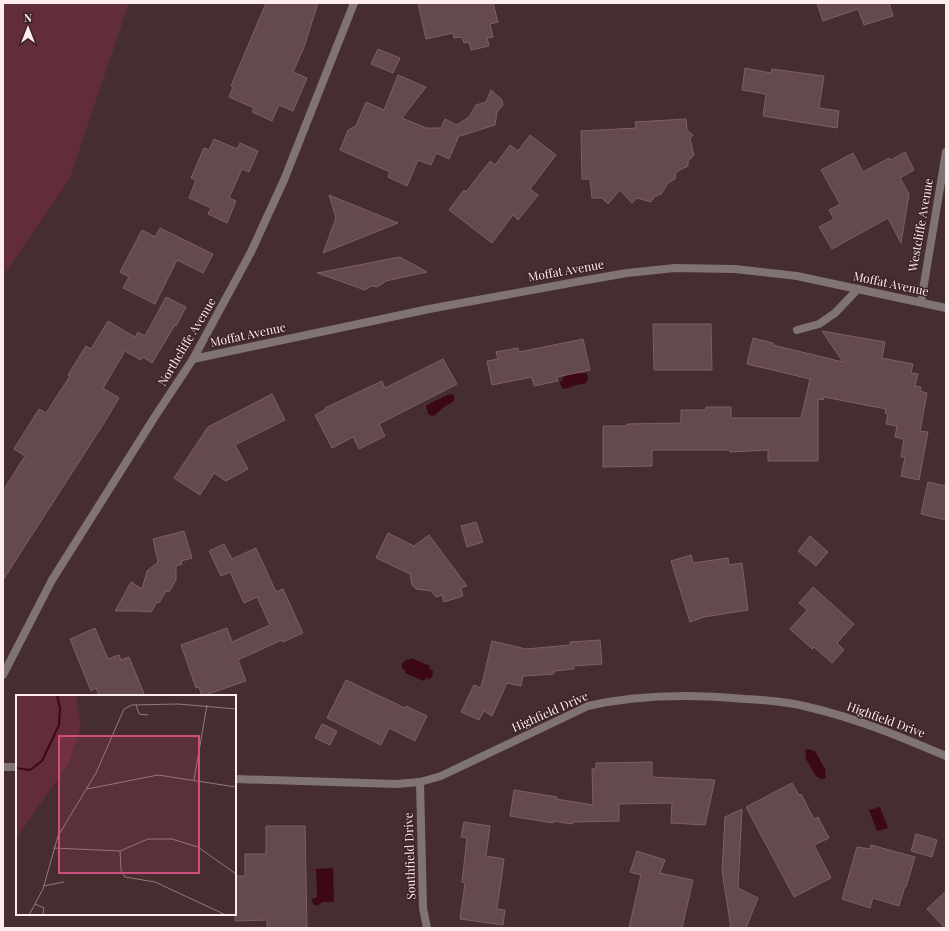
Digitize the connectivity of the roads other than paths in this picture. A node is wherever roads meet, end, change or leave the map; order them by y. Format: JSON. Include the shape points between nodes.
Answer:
{"nodes":[{"id":1,"x":354,"y":3,"type":"edge"},
{"id":2,"x":946,"y":152,"type":"edge"},
{"id":3,"x":858,"y":290,"type":"junction"},
{"id":4,"x":920,"y":302,"type":"junction"},
{"id":5,"x":946,"y":308,"type":"edge"},
{"id":6,"x":797,"y":330,"type":"dead end"},
{"id":7,"x":193,"y":359,"type":"junction"},
{"id":8,"x":3,"y":675,"type":"edge"},
{"id":9,"x":946,"y":756,"type":"edge"},
{"id":10,"x":3,"y":767,"type":"edge"},
{"id":11,"x":16,"y":768,"type":"edge"},
{"id":12,"x":236,"y":779,"type":"edge"},
{"id":13,"x":420,"y":782,"type":"junction"},
{"id":14,"x":427,"y":928,"type":"edge"}],
"edges":[{"from":1,"to":7,"type":"street","name":"Northcliffe Avenue","via":[[270,210],[251,252]]},
{"from":2,"to":4,"type":"street","name":"Westcliffe Avenue"},
{"from":3,"to":4,"type":"street","name":"Moffat Avenue"},
{"from":3,"to":6,"type":"street","via":[[836,313],[819,324]]},
{"from":3,"to":7,"type":"street","name":"Moffat Avenue","via":[[797,276],[735,269],[675,268],[627,273],[429,309]]},
{"from":4,"to":5,"type":"street","name":"Moffat Avenue"},
{"from":7,"to":8,"type":"street","name":"Northcliffe Avenue","via":[[52,580]]},
{"from":9,"to":13,"type":"street","name":"Highfield Drive","via":[[863,723],[808,706],[704,695],[657,696],[608,701],[588,706],[441,776]]},
{"from":10,"to":11,"type":"street"},
{"from":12,"to":13,"type":"street","name":"Highfield Drive","via":[[388,784]]},
{"from":13,"to":14,"type":"street","name":"Southfield Drive","via":[[423,908]]}]}
